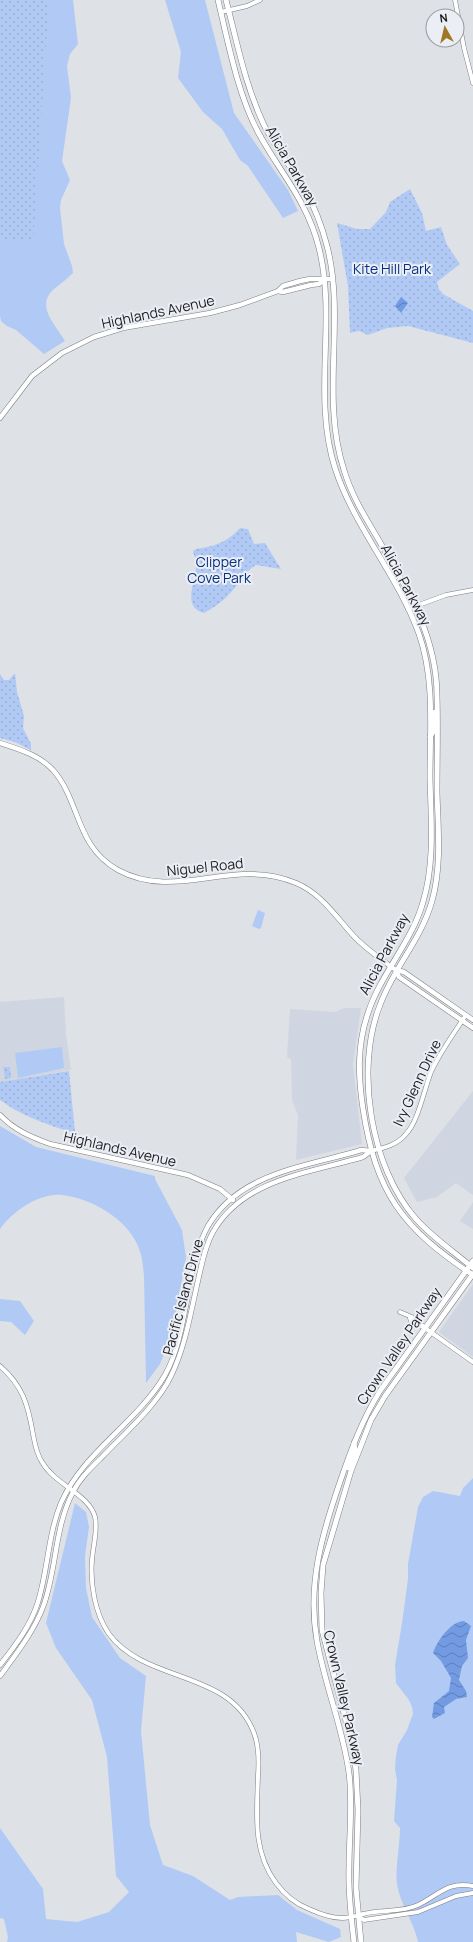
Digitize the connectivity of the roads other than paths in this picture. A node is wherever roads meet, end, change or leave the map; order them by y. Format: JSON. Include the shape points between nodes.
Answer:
{"nodes":[{"id":1,"x":218,"y":0,"type":"edge"},
{"id":2,"x":226,"y":0,"type":"edge"},
{"id":3,"x":260,"y":0,"type":"edge"},
{"id":4,"x":455,"y":0,"type":"edge"},
{"id":5,"x":229,"y":10,"type":"junction"},
{"id":6,"x":221,"y":12,"type":"junction"},
{"id":7,"x":473,"y":83,"type":"edge"},
{"id":8,"x":332,"y":279,"type":"junction"},
{"id":9,"x":324,"y":280,"type":"junction"},
{"id":10,"x":0,"y":418,"type":"edge"},
{"id":11,"x":339,"y":454,"type":"junction"},
{"id":12,"x":334,"y":466,"type":"junction"},
{"id":13,"x":343,"y":469,"type":"junction"},
{"id":14,"x":379,"y":541,"type":"junction"},
{"id":15,"x":375,"y":550,"type":"junction"},
{"id":16,"x":387,"y":554,"type":"junction"},
{"id":17,"x":473,"y":590,"type":"edge"},
{"id":18,"x":416,"y":605,"type":"junction"},
{"id":19,"x":408,"y":609,"type":"junction"},
{"id":20,"x":437,"y":708,"type":"junction"},
{"id":21,"x":430,"y":737,"type":"junction"},
{"id":22,"x":0,"y":742,"type":"edge"},
{"id":23,"x":437,"y":770,"type":"junction"},
{"id":24,"x":390,"y":966,"type":"junction"},
{"id":25,"x":396,"y":970,"type":"junction"},
{"id":26,"x":466,"y":1015,"type":"junction"},
{"id":27,"x":462,"y":1020,"type":"junction"},
{"id":28,"x":473,"y":1020,"type":"edge"},
{"id":29,"x":473,"y":1028,"type":"edge"},
{"id":30,"x":367,"y":1063,"type":"junction"},
{"id":31,"x":359,"y":1072,"type":"junction"},
{"id":32,"x":369,"y":1084,"type":"junction"},
{"id":33,"x":0,"y":1115,"type":"edge"},
{"id":34,"x":379,"y":1149,"type":"junction"},
{"id":35,"x":371,"y":1151,"type":"junction"},
{"id":36,"x":232,"y":1198,"type":"junction"},
{"id":37,"x":236,"y":1203,"type":"junction"},
{"id":38,"x":414,"y":1218,"type":"junction"},
{"id":39,"x":408,"y":1223,"type":"junction"},
{"id":40,"x":472,"y":1265,"type":"edge"},
{"id":41,"x":193,"y":1269,"type":"junction"},
{"id":42,"x":466,"y":1270,"type":"junction"},
{"id":43,"x":473,"y":1274,"type":"edge"},
{"id":44,"x":193,"y":1304,"type":"junction"},
{"id":45,"x":400,"y":1312,"type":"dead end"},
{"id":46,"x":182,"y":1324,"type":"junction"},
{"id":47,"x":425,"y":1328,"type":"junction"},
{"id":48,"x":432,"y":1333,"type":"junction"},
{"id":49,"x":473,"y":1362,"type":"edge"},
{"id":50,"x":0,"y":1366,"type":"edge"},
{"id":51,"x":146,"y":1410,"type":"junction"},
{"id":52,"x":135,"y":1414,"type":"junction"},
{"id":53,"x":371,"y":1420,"type":"junction"},
{"id":54,"x":133,"y":1424,"type":"junction"},
{"id":55,"x":354,"y":1442,"type":"junction"},
{"id":56,"x":350,"y":1472,"type":"junction"},
{"id":57,"x":68,"y":1489,"type":"junction"},
{"id":58,"x":73,"y":1492,"type":"junction"},
{"id":59,"x":0,"y":1665,"type":"edge"},
{"id":60,"x":0,"y":1676,"type":"edge"},
{"id":61,"x":473,"y":1886,"type":"edge"},
{"id":62,"x":473,"y":1893,"type":"edge"},
{"id":63,"x":358,"y":1916,"type":"junction"},
{"id":64,"x":351,"y":1917,"type":"junction"},
{"id":65,"x":354,"y":1942,"type":"edge"},
{"id":66,"x":361,"y":1942,"type":"edge"}],
"edges":[{"from":1,"to":6,"type":"main road","name":"Alicia Parkway"},
{"from":2,"to":5,"type":"main road","name":"Alicia Parkway"},
{"from":3,"to":5,"type":"street"},
{"from":4,"to":7,"type":"street"},
{"from":5,"to":6,"type":"street"},
{"from":5,"to":8,"type":"main road","name":"Alicia Parkway","via":[[236,47],[254,101],[265,128],[306,192],[315,211],[327,245]]},
{"from":6,"to":9,"type":"main road","name":"Alicia Parkway","via":[[246,104],[258,132],[299,196],[319,247]]},
{"from":8,"to":9,"type":"main road","name":"Highlands Avenue"},
{"from":8,"to":11,"type":"main road","name":"Alicia Parkway","via":[[333,420]]},
{"from":9,"to":10,"type":"main road","name":"Highlands Avenue","via":[[300,281],[282,286],[278,291],[210,313],[117,330],[82,342],[54,358],[32,376]]},
{"from":9,"to":12,"type":"main road","name":"Alicia Parkway","via":[[325,421]]},
{"from":11,"to":12,"type":"main road","via":[[335,456]]},
{"from":11,"to":13,"type":"main road","name":"Alicia Parkway"},
{"from":12,"to":13,"type":"main road","via":[[339,470]]},
{"from":12,"to":15,"type":"main road","name":"Alicia Parkway","via":[[349,504]]},
{"from":13,"to":14,"type":"main road","name":"Alicia Parkway","via":[[356,501]]},
{"from":14,"to":15,"type":"main road"},
{"from":14,"to":16,"type":"main road","name":"Alicia Parkway"},
{"from":15,"to":16,"type":"main road","via":[[382,555]]},
{"from":15,"to":19,"type":"main road","name":"Alicia Parkway"},
{"from":16,"to":18,"type":"main road","name":"Alicia Parkway"},
{"from":17,"to":18,"type":"street","via":[[446,595]]},
{"from":18,"to":19,"type":"street"},
{"from":18,"to":20,"type":"main road","name":"Alicia Parkway","via":[[435,666]]},
{"from":19,"to":21,"type":"main road","name":"Alicia Parkway","via":[[419,635],[426,667]]},
{"from":20,"to":21,"type":"main road"},
{"from":20,"to":23,"type":"main road","name":"Alicia Parkway"},
{"from":21,"to":23,"type":"main road","via":[[434,745],[434,762]]},
{"from":21,"to":24,"type":"main road","name":"Alicia Parkway","via":[[430,860],[426,893],[413,929]]},
{"from":22,"to":24,"type":"main road","name":"Niguel Road","via":[[30,753],[53,770],[70,798],[85,836],[109,865],[141,880],[156,882],[245,873],[286,879],[323,900],[354,936]]},
{"from":23,"to":25,"type":"main road","name":"Alicia Parkway","via":[[440,845],[437,881],[417,940]]},
{"from":24,"to":25,"type":"main road","name":"Niguel Road"},
{"from":24,"to":31,"type":"main road","name":"Alicia Parkway","via":[[367,1014],[360,1046]]},
{"from":25,"to":26,"type":"main road","name":"Niguel Road","via":[[404,972]]},
{"from":25,"to":27,"type":"main road","name":"Niguel Road","via":[[399,977]]},
{"from":25,"to":30,"type":"main road","name":"Alicia Parkway","via":[[375,1017]]},
{"from":26,"to":27,"type":"street","name":"Ivy Glenn Drive"},
{"from":26,"to":28,"type":"main road","name":"Niguel Road"},
{"from":27,"to":29,"type":"main road","name":"Niguel Road"},
{"from":27,"to":34,"type":"street","name":"Ivy Glenn Drive","via":[[436,1062],[411,1129],[399,1141]]},
{"from":30,"to":31,"type":"main road"},
{"from":30,"to":32,"type":"main road","name":"Alicia Parkway"},
{"from":31,"to":32,"type":"main road"},
{"from":31,"to":35,"type":"main road","name":"Alicia Parkway"},
{"from":32,"to":34,"type":"main road","name":"Alicia Parkway"},
{"from":33,"to":36,"type":"main road","name":"Highlands Avenue","via":[[10,1125],[50,1144],[188,1175],[220,1189]]},
{"from":34,"to":35,"type":"street","name":"Ivy Glenn Drive"},
{"from":34,"to":38,"type":"main road","name":"Alicia Parkway","via":[[389,1178]]},
{"from":35,"to":36,"type":"main road","name":"Pacific Island Drive","via":[[361,1150],[272,1174],[248,1186]]},
{"from":35,"to":37,"type":"main road","name":"Pacific Island Drive","via":[[363,1157],[274,1182]]},
{"from":35,"to":39,"type":"main road","name":"Alicia Parkway","via":[[388,1195]]},
{"from":36,"to":37,"type":"main road","name":"Highlands Avenue"},
{"from":36,"to":41,"type":"main road","name":"Pacific Island Drive","via":[[209,1226]]},
{"from":37,"to":44,"type":"main road","name":"Pacific Island Drive","via":[[212,1234]]},
{"from":38,"to":39,"type":"main road"},
{"from":38,"to":40,"type":"main road","name":"Alicia Parkway","via":[[441,1244]]},
{"from":39,"to":42,"type":"main road","name":"Alicia Parkway"},
{"from":40,"to":42,"type":"main road","name":"Crown Valley Parkway"},
{"from":41,"to":44,"type":"main road","via":[[195,1275],[190,1298]]},
{"from":41,"to":46,"type":"main road","name":"Pacific Island Drive"},
{"from":42,"to":43,"type":"main road","name":"Alicia Parkway"},
{"from":42,"to":47,"type":"main road","name":"Crown Valley Parkway"},
{"from":43,"to":48,"type":"main road","name":"Crown Valley Parkway"},
{"from":44,"to":46,"type":"main road","via":[[188,1308]]},
{"from":44,"to":51,"type":"main road","name":"Pacific Island Drive","via":[[178,1362],[168,1383]]},
{"from":45,"to":47,"type":"street"},
{"from":46,"to":52,"type":"main road","name":"Pacific Island Drive","via":[[165,1374]]},
{"from":47,"to":48,"type":"street"},
{"from":47,"to":55,"type":"main road","name":"Crown Valley Parkway","via":[[380,1391]]},
{"from":48,"to":49,"type":"street"},
{"from":48,"to":53,"type":"main road","name":"Crown Valley Parkway","via":[[385,1396]]},
{"from":50,"to":57,"type":"street","via":[[22,1391],[40,1461]]},
{"from":51,"to":52,"type":"main road"},
{"from":51,"to":54,"type":"main road","name":"Pacific Island Drive"},
{"from":52,"to":54,"type":"main road"},
{"from":52,"to":57,"type":"main road","name":"Pacific Island Drive","via":[[98,1452]]},
{"from":53,"to":55,"type":"main road"},
{"from":53,"to":56,"type":"main road","name":"Crown Valley Parkway"},
{"from":54,"to":58,"type":"main road","name":"Pacific Island Drive","via":[[85,1474]]},
{"from":55,"to":56,"type":"main road"},
{"from":55,"to":64,"type":"main road","name":"Crown Valley Parkway","via":[[321,1541],[313,1594],[319,1655],[349,1774]]},
{"from":56,"to":63,"type":"main road","name":"Crown Valley Parkway","via":[[325,1558],[321,1580],[321,1609],[324,1638],[352,1744],[356,1770]]},
{"from":57,"to":58,"type":"street"},
{"from":57,"to":59,"type":"main road","name":"Pacific Island Drive","via":[[60,1504],[38,1602],[30,1621]]},
{"from":58,"to":60,"type":"main road","name":"Pacific Island Drive","via":[[62,1518],[44,1606],[34,1628]]},
{"from":58,"to":64,"type":"street","via":[[87,1502],[95,1518],[91,1562],[94,1593],[98,1613],[108,1633],[129,1654],[143,1662],[212,1687],[240,1710],[254,1732],[257,1745],[257,1837],[260,1853],[268,1871],[278,1886],[300,1905],[331,1917]]},
{"from":61,"to":63,"type":"street","via":[[452,1886],[443,1889],[409,1909]]},
{"from":62,"to":63,"type":"street","via":[[456,1896],[418,1912],[364,1920]]},
{"from":63,"to":64,"type":"street"},
{"from":63,"to":66,"type":"main road","name":"Crown Valley Parkway"},
{"from":64,"to":65,"type":"main road","name":"Crown Valley Parkway"}]}
